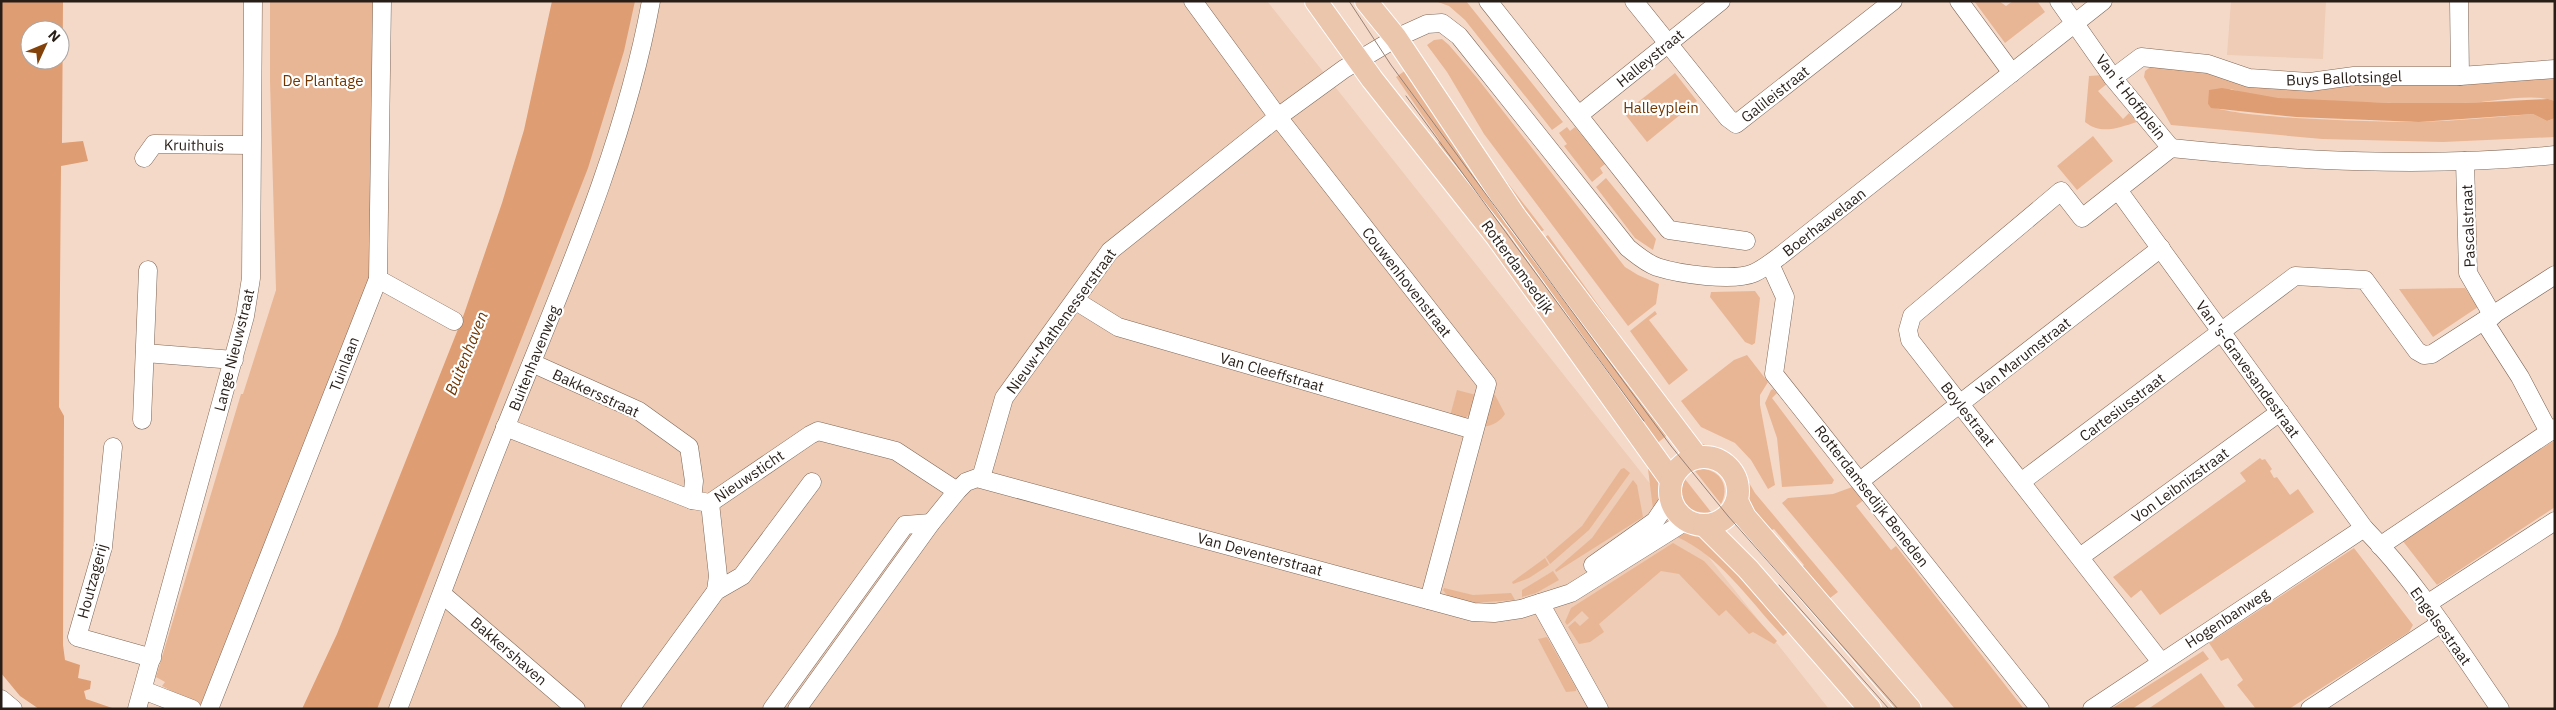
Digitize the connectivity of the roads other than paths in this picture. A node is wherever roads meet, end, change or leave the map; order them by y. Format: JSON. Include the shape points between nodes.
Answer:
{"nodes":[{"id":1,"x":253,"y":1,"type":"edge"},
{"id":2,"x":382,"y":1,"type":"edge"},
{"id":3,"x":651,"y":1,"type":"edge"},
{"id":4,"x":1193,"y":1,"type":"edge"},
{"id":5,"x":1316,"y":1,"type":"edge"},
{"id":6,"x":1366,"y":1,"type":"edge"},
{"id":7,"x":1488,"y":1,"type":"edge"},
{"id":8,"x":1634,"y":1,"type":"edge"},
{"id":9,"x":1722,"y":1,"type":"edge"},
{"id":10,"x":1893,"y":1,"type":"edge"},
{"id":11,"x":1959,"y":1,"type":"edge"},
{"id":12,"x":2059,"y":1,"type":"edge"},
{"id":13,"x":2103,"y":1,"type":"edge"},
{"id":14,"x":2460,"y":1,"type":"edge"},
{"id":15,"x":2076,"y":23,"type":"junction"},
{"id":16,"x":1396,"y":38,"type":"junction"},
{"id":17,"x":1668,"y":44,"type":"junction"},
{"id":18,"x":1358,"y":60,"type":"junction"},
{"id":19,"x":2555,"y":69,"type":"edge"},
{"id":20,"x":2012,"y":73,"type":"junction"},
{"id":21,"x":2460,"y":76,"type":"junction"},
{"id":22,"x":2112,"y":78,"type":"junction"},
{"id":23,"x":1579,"y":115,"type":"junction"},
{"id":24,"x":1278,"y":118,"type":"junction"},
{"id":25,"x":251,"y":145,"type":"junction"},
{"id":26,"x":2171,"y":148,"type":"junction"},
{"id":27,"x":2555,"y":155,"type":"edge"},
{"id":28,"x":144,"y":158,"type":"dead end"},
{"id":29,"x":2465,"y":161,"type":"junction"},
{"id":30,"x":2118,"y":190,"type":"junction"},
{"id":31,"x":2061,"y":191,"type":"joint"},
{"id":32,"x":1746,"y":241,"type":"dead end"},
{"id":33,"x":2161,"y":248,"type":"junction"},
{"id":34,"x":1770,"y":264,"type":"junction"},
{"id":35,"x":148,"y":270,"type":"dead end"},
{"id":36,"x":2555,"y":275,"type":"edge"},
{"id":37,"x":378,"y":279,"type":"junction"},
{"id":38,"x":1076,"y":301,"type":"junction"},
{"id":39,"x":2488,"y":318,"type":"junction"},
{"id":40,"x":454,"y":321,"type":"dead end"},
{"id":41,"x":2222,"y":332,"type":"junction"},
{"id":42,"x":145,"y":353,"type":"junction"},
{"id":43,"x":234,"y":360,"type":"junction"},
{"id":44,"x":532,"y":363,"type":"junction"},
{"id":45,"x":1960,"y":404,"type":"junction"},
{"id":46,"x":2280,"y":412,"type":"junction"},
{"id":47,"x":142,"y":420,"type":"dead end"},
{"id":48,"x":505,"y":427,"type":"junction"},
{"id":49,"x":1474,"y":430,"type":"junction"},
{"id":50,"x":2552,"y":430,"type":"edge"},
{"id":51,"x":113,"y":447,"type":"dead end"},
{"id":52,"x":1697,"y":457,"type":"junction"},
{"id":53,"x":981,"y":478,"type":"junction"},
{"id":54,"x":1860,"y":481,"type":"junction"},
{"id":55,"x":812,"y":482,"type":"dead end"},
{"id":56,"x":2021,"y":482,"type":"junction"},
{"id":57,"x":1670,"y":490,"type":"junction"},
{"id":58,"x":957,"y":491,"type":"junction"},
{"id":59,"x":692,"y":500,"type":"junction"},
{"id":60,"x":1737,"y":501,"type":"junction"},
{"id":61,"x":710,"y":503,"type":"junction"},
{"id":62,"x":2555,"y":521,"type":"edge"},
{"id":63,"x":1695,"y":523,"type":"junction"},
{"id":64,"x":931,"y":524,"type":"junction"},
{"id":65,"x":2364,"y":528,"type":"junction"},
{"id":66,"x":2380,"y":546,"type":"junction"},
{"id":67,"x":2080,"y":557,"type":"junction"},
{"id":68,"x":716,"y":590,"type":"junction"},
{"id":69,"x":442,"y":594,"type":"junction"},
{"id":70,"x":1429,"y":600,"type":"junction"},
{"id":71,"x":1540,"y":603,"type":"junction"},
{"id":72,"x":2427,"y":604,"type":"junction"},
{"id":73,"x":2441,"y":623,"type":"junction"},
{"id":74,"x":152,"y":658,"type":"junction"},
{"id":75,"x":2161,"y":662,"type":"junction"},
{"id":76,"x":143,"y":690,"type":"junction"},
{"id":77,"x":1,"y":699,"type":"edge"},
{"id":78,"x":13,"y":709,"type":"edge"},
{"id":79,"x":137,"y":709,"type":"edge"},
{"id":80,"x":192,"y":709,"type":"edge"},
{"id":81,"x":209,"y":709,"type":"edge"},
{"id":82,"x":398,"y":709,"type":"edge"},
{"id":83,"x":576,"y":709,"type":"edge"},
{"id":84,"x":630,"y":709,"type":"edge"},
{"id":85,"x":772,"y":709,"type":"edge"},
{"id":86,"x":797,"y":709,"type":"edge"},
{"id":87,"x":1598,"y":709,"type":"edge"},
{"id":88,"x":1870,"y":709,"type":"edge"},
{"id":89,"x":1910,"y":709,"type":"edge"},
{"id":90,"x":2040,"y":709,"type":"edge"},
{"id":91,"x":2092,"y":709,"type":"edge"},
{"id":92,"x":2310,"y":709,"type":"edge"},
{"id":93,"x":2500,"y":709,"type":"edge"}],
"edges":[{"from":1,"to":25,"type":"street","name":"Lange Nieuwstraat"},
{"from":2,"to":37,"type":"street","name":"Tuinlaan"},
{"from":3,"to":44,"type":"street","name":"Buitenhavenweg","via":[[619,126],[592,208]]},
{"from":4,"to":24,"type":"street","name":"Couwenhovenstraat"},
{"from":5,"to":18,"type":"main road","name":"Rotterdamsedijk"},
{"from":6,"to":16,"type":"main road","name":"Rotterdamsedijk"},
{"from":7,"to":23,"type":"street"},
{"from":8,"to":17,"type":"street","name":"Galileistraat"},
{"from":9,"to":17,"type":"street","name":"Halleystraat"},
{"from":10,"to":17,"type":"street","name":"Galileistraat","via":[[1736,124]]},
{"from":11,"to":20,"type":"street"},
{"from":12,"to":15,"type":"street","name":"Van 't Hoffplein"},
{"from":13,"to":15,"type":"street","name":"Boerhaavelaan"},
{"from":14,"to":21,"type":"street"},
{"from":15,"to":20,"type":"street","name":"Boerhaavelaan"},
{"from":15,"to":22,"type":"street","name":"Van 't Hoffplein"},
{"from":16,"to":18,"type":"street"},
{"from":16,"to":34,"type":"street","name":"Boerhaavelaan","via":[[1427,24],[1442,23],[1452,29],[1628,248],[1650,264],[1684,272],[1736,277],[1754,273]]},
{"from":16,"to":52,"type":"main road","name":"Rotterdamsedijk","via":[[1515,216]]},
{"from":17,"to":23,"type":"street","name":"Halleystraat"},
{"from":18,"to":24,"type":"street","name":"Nieuw-Mathenesserstraat"},
{"from":18,"to":57,"type":"main road","name":"Rotterdamsedijk","via":[[1497,237]]},
{"from":19,"to":21,"type":"street","name":"Buys Ballotsingel"},
{"from":20,"to":34,"type":"street","name":"Boerhaavelaan"},
{"from":21,"to":22,"type":"street","name":"Buys Ballotsingel","via":[[2354,76],[2310,82],[2284,81],[2249,78],[2208,64],[2141,57]]},
{"from":22,"to":26,"type":"street","name":"Van 't Hoffplein"},
{"from":23,"to":32,"type":"street","via":[[1669,230]]},
{"from":24,"to":38,"type":"street","name":"Nieuw-Mathenesserstraat","via":[[1110,251]]},
{"from":24,"to":49,"type":"street","name":"Couwenhovenstraat","via":[[1487,384]]},
{"from":25,"to":28,"type":"street","name":"Kruithuis","via":[[154,144]]},
{"from":25,"to":43,"type":"street","name":"Lange Nieuwstraat","via":[[251,278]]},
{"from":26,"to":29,"type":"street","via":[[2343,160]]},
{"from":26,"to":30,"type":"street","name":"Van 't Hoffplein"},
{"from":27,"to":29,"type":"street"},
{"from":29,"to":39,"type":"street","name":"Pascalstraat","via":[[2468,273]]},
{"from":30,"to":31,"type":"street","name":"Van 't Hoffplein","via":[[2082,218]]},
{"from":30,"to":33,"type":"street","name":"Van 's-Gravesandestraat"},
{"from":31,"to":45,"type":"street","name":"Boylestraat","via":[[1912,316],[1908,330],[1910,340]]},
{"from":33,"to":41,"type":"street","name":"Van 's-Gravesandestraat"},
{"from":33,"to":45,"type":"street","name":"Van Marumstraat"},
{"from":34,"to":54,"type":"street","name":"Rotterdamsedijk Beneden","via":[[1785,297],[1774,374]]},
{"from":35,"to":42,"type":"street"},
{"from":36,"to":39,"type":"street"},
{"from":37,"to":40,"type":"street"},
{"from":37,"to":81,"type":"street","name":"Tuinlaan"},
{"from":38,"to":49,"type":"street","name":"Van Cleeffstraat","via":[[1118,327]]},
{"from":38,"to":53,"type":"street","name":"Nieuw-Mathenesserstraat","via":[[1004,398]]},
{"from":39,"to":41,"type":"street","name":"Cartesiusstraat","via":[[2432,354],[2424,355],[2417,351],[2365,280],[2295,276]]},
{"from":39,"to":50,"type":"street","name":"Pascalstraat"},
{"from":41,"to":46,"type":"street","name":"Van 's-Gravesandestraat"},
{"from":41,"to":56,"type":"street","name":"Cartesiusstraat"},
{"from":42,"to":43,"type":"street"},
{"from":42,"to":47,"type":"street"},
{"from":43,"to":74,"type":"street","name":"Lange Nieuwstraat"},
{"from":44,"to":48,"type":"street","name":"Buitenhavenweg"},
{"from":44,"to":59,"type":"street","name":"Bakkersstraat","via":[[639,411],[689,447],[694,481]]},
{"from":45,"to":54,"type":"street","name":"Van Marumstraat"},
{"from":45,"to":56,"type":"street","name":"Boylestraat"},
{"from":46,"to":65,"type":"street","name":"Van 's-Gravesandestraat"},
{"from":46,"to":67,"type":"street","name":"Von Leibnizstraat"},
{"from":48,"to":59,"type":"street","name":"Nieuwsticht"},
{"from":48,"to":69,"type":"street","name":"Buitenhavenweg"},
{"from":49,"to":70,"type":"street","name":"Couwenhovenstraat"},
{"from":50,"to":66,"type":"street"},
{"from":51,"to":74,"type":"street","name":"Houtzagerij","via":[[103,547],[77,637]]},
{"from":52,"to":57,"type":"main road","via":[[1681,465]]},
{"from":52,"to":60,"type":"main road","via":[[1714,458],[1729,468],[1737,483]]},
{"from":53,"to":58,"type":"street","via":[[966,482]]},
{"from":53,"to":70,"type":"street","name":"Van Deventerstraat"},
{"from":54,"to":90,"type":"street","name":"Rotterdamsedijk Beneden"},
{"from":55,"to":68,"type":"street","via":[[742,576]]},
{"from":56,"to":67,"type":"street","name":"Boylestraat"},
{"from":57,"to":63,"type":"main road","via":[[1673,508]]},
{"from":57,"to":71,"type":"street","name":"Van Deventerstraat","via":[[1655,521]]},
{"from":58,"to":61,"type":"street","name":"Nieuwsticht","via":[[896,451],[818,431]]},
{"from":58,"to":64,"type":"street"},
{"from":59,"to":61,"type":"street","name":"Nieuwsticht"},
{"from":60,"to":63,"type":"main road","via":[[1728,516],[1713,524]]},
{"from":60,"to":89,"type":"main road","via":[[1744,517]]},
{"from":61,"to":68,"type":"street","via":[[718,576]]},
{"from":62,"to":72,"type":"street"},
{"from":63,"to":71,"type":"street","name":"Van Deventerstraat","via":[[1571,593]]},
{"from":63,"to":88,"type":"main road","via":[[1748,569]]},
{"from":64,"to":85,"type":"street","via":[[905,525]]},
{"from":64,"to":86,"type":"street"},
{"from":65,"to":66,"type":"street","name":"Van 's-Gravesandestraat"},
{"from":65,"to":75,"type":"street","name":"Hogenbanweg"},
{"from":66,"to":72,"type":"street","name":"Engelsestraat"},
{"from":67,"to":75,"type":"street","name":"Boylestraat"},
{"from":68,"to":84,"type":"street"},
{"from":69,"to":82,"type":"street","name":"Buitenhavenweg"},
{"from":69,"to":83,"type":"street","name":"Bakkershaven"},
{"from":70,"to":71,"type":"street","name":"Van Deventerstraat","via":[[1474,612],[1494,613]]},
{"from":71,"to":87,"type":"street"},
{"from":72,"to":73,"type":"street","name":"Engelsestraat"},
{"from":73,"to":92,"type":"street"},
{"from":73,"to":93,"type":"street","name":"Engelsestraat"},
{"from":74,"to":76,"type":"street","name":"Lange Nieuwstraat"},
{"from":75,"to":91,"type":"street","name":"Hogenbanweg"},
{"from":76,"to":79,"type":"street","name":"Lange Nieuwstraat"},
{"from":76,"to":80,"type":"street"},
{"from":77,"to":78,"type":"street"}]}
